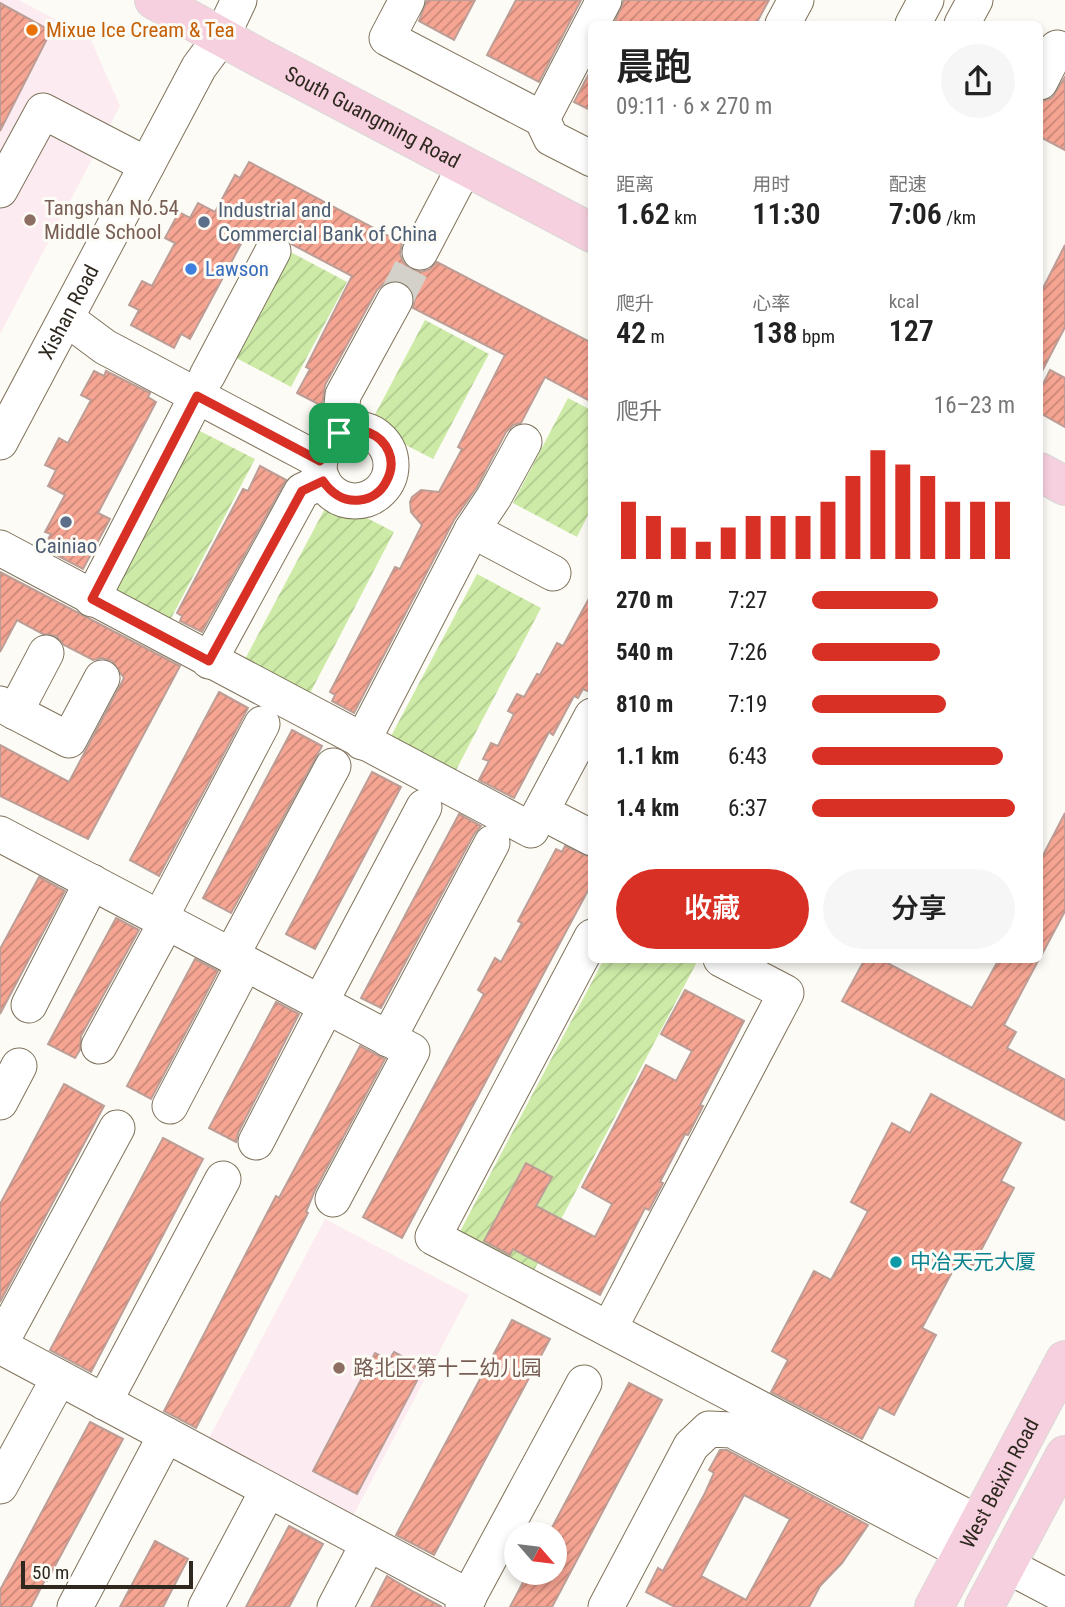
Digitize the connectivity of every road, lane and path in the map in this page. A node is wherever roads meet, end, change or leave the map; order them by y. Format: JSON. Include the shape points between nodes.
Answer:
{"nodes":[{"id":1,"x":154,"y":0,"type":"edge"},
{"id":2,"x":239,"y":0,"type":"edge"},
{"id":3,"x":407,"y":0,"type":"edge"},
{"id":4,"x":604,"y":0,"type":"edge"},
{"id":5,"x":796,"y":0,"type":"edge"},
{"id":6,"x":926,"y":0,"type":"edge"},
{"id":7,"x":975,"y":0,"type":"edge"},
{"id":8,"x":593,"y":21,"type":"edge"},
{"id":9,"x":785,"y":21,"type":"edge"},
{"id":10,"x":915,"y":21,"type":"edge"},
{"id":11,"x":964,"y":21,"type":"edge"},
{"id":12,"x":588,"y":31,"type":"edge"},
{"id":13,"x":222,"y":36,"type":"junction"},
{"id":14,"x":1057,"y":48,"type":"dead end"},
{"id":15,"x":1043,"y":76,"type":"edge"},
{"id":16,"x":542,"y":119,"type":"junction"},
{"id":17,"x":588,"y":157,"type":"edge"},
{"id":18,"x":147,"y":165,"type":"junction"},
{"id":19,"x":466,"y":166,"type":"junction"},
{"id":20,"x":0,"y":190,"type":"edge"},
{"id":21,"x":588,"y":231,"type":"edge"},
{"id":22,"x":273,"y":251,"type":"dead end"},
{"id":23,"x":420,"y":252,"type":"tunnel mouth"},
{"id":24,"x":395,"y":300,"type":"tunnel mouth"},
{"id":25,"x":65,"y":318,"type":"junction"},
{"id":26,"x":202,"y":386,"type":"junction"},
{"id":27,"x":0,"y":442,"type":"edge"},
{"id":28,"x":524,"y":442,"type":"dead end"},
{"id":29,"x":328,"y":454,"type":"junction"},
{"id":30,"x":1043,"y":474,"type":"edge"},
{"id":31,"x":1065,"y":486,"type":"edge"},
{"id":32,"x":472,"y":530,"type":"junction"},
{"id":33,"x":0,"y":548,"type":"edge"},
{"id":34,"x":553,"y":573,"type":"dead end"},
{"id":35,"x":92,"y":599,"type":"junction"},
{"id":36,"x":46,"y":653,"type":"dead end"},
{"id":37,"x":209,"y":661,"type":"junction"},
{"id":38,"x":102,"y":678,"type":"dead end"},
{"id":39,"x":7,"y":708,"type":"edge"},
{"id":40,"x":588,"y":723,"type":"edge"},
{"id":41,"x":261,"y":724,"type":"dead end"},
{"id":42,"x":362,"y":742,"type":"junction"},
{"id":43,"x":333,"y":766,"type":"dead end"},
{"id":44,"x":424,"y":807,"type":"dead end"},
{"id":45,"x":559,"y":821,"type":"dead end"},
{"id":46,"x":588,"y":836,"type":"edge"},
{"id":47,"x":3,"y":843,"type":"edge"},
{"id":48,"x":492,"y":843,"type":"dead end"},
{"id":49,"x":92,"y":882,"type":"junction"},
{"id":50,"x":164,"y":920,"type":"junction"},
{"id":51,"x":588,"y":945,"type":"edge"},
{"id":52,"x":238,"y":959,"type":"junction"},
{"id":53,"x":729,"y":963,"type":"edge"},
{"id":54,"x":323,"y":1005,"type":"junction"},
{"id":55,"x":29,"y":1006,"type":"dead end"},
{"id":56,"x":388,"y":1040,"type":"junction"},
{"id":57,"x":99,"y":1046,"type":"dead end"},
{"id":58,"x":19,"y":1066,"type":"dead end"},
{"id":59,"x":0,"y":1102,"type":"edge"},
{"id":60,"x":170,"y":1106,"type":"dead end"},
{"id":61,"x":117,"y":1128,"type":"dead end"},
{"id":62,"x":256,"y":1142,"type":"dead end"},
{"id":63,"x":223,"y":1179,"type":"dead end"},
{"id":64,"x":333,"y":1199,"type":"dead end"},
{"id":65,"x":609,"y":1329,"type":"junction"},
{"id":66,"x":0,"y":1345,"type":"edge"},
{"id":67,"x":1065,"y":1360,"type":"edge"},
{"id":68,"x":59,"y":1378,"type":"junction"},
{"id":69,"x":584,"y":1383,"type":"dead end"},
{"id":70,"x":104,"y":1402,"type":"junction"},
{"id":71,"x":166,"y":1435,"type":"junction"},
{"id":72,"x":1065,"y":1455,"type":"edge"},
{"id":73,"x":0,"y":1486,"type":"edge"},
{"id":74,"x":268,"y":1490,"type":"junction"},
{"id":75,"x":971,"y":1538,"type":"junction"},
{"id":76,"x":368,"y":1544,"type":"junction"},
{"id":77,"x":1006,"y":1566,"type":"junction"},
{"id":78,"x":1065,"y":1596,"type":"edge"},
{"id":79,"x":466,"y":1602,"type":"edge"},
{"id":80,"x":75,"y":1607,"type":"edge"},
{"id":81,"x":205,"y":1607,"type":"edge"},
{"id":82,"x":335,"y":1607,"type":"edge"},
{"id":83,"x":606,"y":1607,"type":"edge"},
{"id":84,"x":934,"y":1607,"type":"edge"},
{"id":85,"x":984,"y":1607,"type":"edge"}],
"edges":[{"from":1,"to":13,"type":"main road","name":"South Guangming Road"},
{"from":2,"to":13,"type":"street","name":"Xishan Road"},
{"from":3,"to":16,"type":"street","via":[[387,38]]},
{"from":4,"to":8,"type":"street"},
{"from":5,"to":9,"type":"street"},
{"from":6,"to":10,"type":"street"},
{"from":7,"to":11,"type":"street"},
{"from":12,"to":16,"type":"street"},
{"from":13,"to":18,"type":"street","name":"Xishan Road","via":[[198,67]]},
{"from":13,"to":19,"type":"main road","name":"South Guangming Road"},
{"from":14,"to":15,"type":"street"},
{"from":16,"to":17,"type":"street","via":[[551,138]]},
{"from":18,"to":20,"type":"street","via":[[43,111]]},
{"from":18,"to":25,"type":"street","name":"Xishan Road"},
{"from":19,"to":21,"type":"main road","name":"South Guangming Road"},
{"from":19,"to":23,"type":"street"},
{"from":22,"to":26,"type":"street"},
{"from":24,"to":29,"type":"street","via":[[343,395]]},
{"from":25,"to":26,"type":"street","via":[[105,347]]},
{"from":25,"to":27,"type":"street","name":"Xishan Road"},
{"from":26,"to":29,"type":"street"},
{"from":26,"to":35,"type":"street"},
{"from":28,"to":32,"type":"street"},
{"from":29,"to":37,"type":"street","via":[[302,491]]},
{"from":30,"to":31,"type":"main road"},
{"from":32,"to":34,"type":"street"},
{"from":32,"to":42,"type":"street"},
{"from":33,"to":35,"type":"street"},
{"from":35,"to":37,"type":"street"},
{"from":36,"to":39,"type":"street"},
{"from":37,"to":42,"type":"street"},
{"from":38,"to":39,"type":"street","via":[[69,740]]},
{"from":40,"to":42,"type":"street","via":[[531,830]]},
{"from":41,"to":50,"type":"street"},
{"from":43,"to":52,"type":"street"},
{"from":44,"to":54,"type":"street"},
{"from":45,"to":46,"type":"street"},
{"from":47,"to":49,"type":"street"},
{"from":48,"to":56,"type":"street"},
{"from":49,"to":50,"type":"street"},
{"from":49,"to":55,"type":"street"},
{"from":50,"to":52,"type":"street"},
{"from":50,"to":57,"type":"street"},
{"from":51,"to":65,"type":"street","via":[[433,1237],[491,1260]]},
{"from":52,"to":54,"type":"street"},
{"from":52,"to":60,"type":"street"},
{"from":53,"to":65,"type":"street","via":[[786,993]]},
{"from":54,"to":56,"type":"street"},
{"from":54,"to":62,"type":"street"},
{"from":56,"to":64,"type":"street","via":[[412,1051]]},
{"from":58,"to":59,"type":"street"},
{"from":61,"to":66,"type":"street"},
{"from":63,"to":70,"type":"street"},
{"from":65,"to":75,"type":"street"},
{"from":66,"to":68,"type":"street"},
{"from":67,"to":75,"type":"main road","name":"West Beixin Road"},
{"from":68,"to":70,"type":"street"},
{"from":68,"to":73,"type":"street"},
{"from":69,"to":79,"type":"street"},
{"from":70,"to":71,"type":"street"},
{"from":71,"to":74,"type":"street"},
{"from":71,"to":80,"type":"street"},
{"from":72,"to":77,"type":"main road"},
{"from":74,"to":76,"type":"street"},
{"from":74,"to":81,"type":"street"},
{"from":75,"to":83,"type":"street","via":[[732,1430],[709,1429],[691,1446]]},
{"from":75,"to":84,"type":"main road","name":"West Beixin Road"},
{"from":76,"to":79,"type":"street"},
{"from":76,"to":82,"type":"street"},
{"from":77,"to":78,"type":"street"},
{"from":77,"to":85,"type":"main road"}]}
